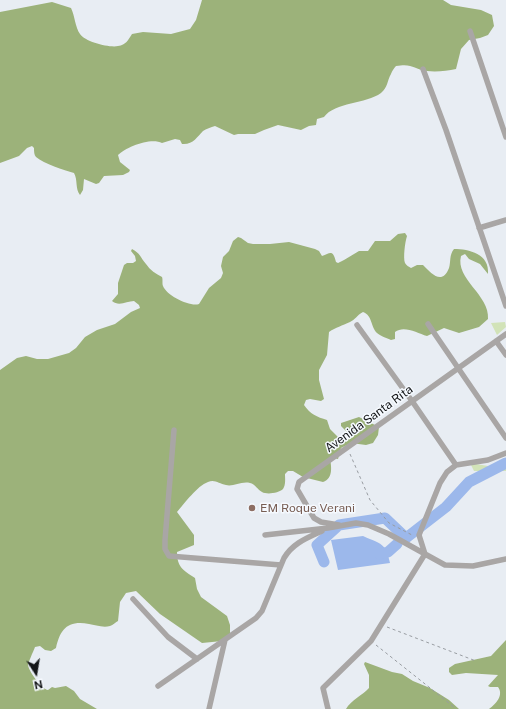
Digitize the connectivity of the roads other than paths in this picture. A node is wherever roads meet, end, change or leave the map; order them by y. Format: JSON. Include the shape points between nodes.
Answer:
{"nodes":[{"id":1,"x":470,"y":31,"type":"dead end"},
{"id":2,"x":423,"y":68,"type":"dead end"},
{"id":3,"x":506,"y":137,"type":"edge"},
{"id":4,"x":506,"y":220,"type":"edge"},
{"id":5,"x":480,"y":228,"type":"junction"},
{"id":6,"x":506,"y":306,"type":"edge"},
{"id":7,"x":357,"y":324,"type":"dead end"},
{"id":8,"x":428,"y":324,"type":"dead end"},
{"id":9,"x":506,"y":334,"type":"edge"},
{"id":10,"x":496,"y":341,"type":"junction"},
{"id":11,"x":506,"y":355,"type":"edge"},
{"id":12,"x":458,"y":368,"type":"junction"},
{"id":13,"x":412,"y":401,"type":"junction"},
{"id":14,"x":174,"y":430,"type":"dead end"},
{"id":15,"x":506,"y":438,"type":"edge"},
{"id":16,"x":506,"y":453,"type":"edge"},
{"id":17,"x":498,"y":456,"type":"junction"},
{"id":18,"x":506,"y":460,"type":"edge"},
{"id":19,"x":456,"y":465,"type":"junction"},
{"id":20,"x":340,"y":525,"type":"junction"},
{"id":21,"x":328,"y":528,"type":"junction"},
{"id":22,"x":265,"y":534,"type":"dead end"},
{"id":23,"x":424,"y":554,"type":"junction"},
{"id":24,"x":506,"y":559,"type":"edge"},
{"id":25,"x":281,"y":565,"type":"junction"},
{"id":26,"x":133,"y":599,"type":"dead end"},
{"id":27,"x":225,"y":640,"type":"junction"},
{"id":28,"x":197,"y":659,"type":"junction"},
{"id":29,"x":158,"y":686,"type":"dead end"},
{"id":30,"x":209,"y":709,"type":"edge"},
{"id":31,"x":328,"y":709,"type":"edge"}],
"edges":[{"from":1,"to":3,"type":"street"},
{"from":2,"to":5,"type":"street"},
{"from":4,"to":5,"type":"street"},
{"from":5,"to":6,"type":"street"},
{"from":7,"to":13,"type":"street"},
{"from":8,"to":12,"type":"street"},
{"from":9,"to":10,"type":"street","name":"Avenida Santa Rita"},
{"from":10,"to":11,"type":"street"},
{"from":10,"to":12,"type":"street","name":"Avenida Santa Rita"},
{"from":12,"to":13,"type":"street","name":"Avenida Santa Rita"},
{"from":12,"to":15,"type":"street"},
{"from":13,"to":19,"type":"street"},
{"from":13,"to":20,"type":"street","name":"Avenida Santa Rita","via":[[299,482],[297,489],[314,518],[321,522]]},
{"from":14,"to":25,"type":"street","via":[[165,549],[169,556]]},
{"from":16,"to":17,"type":"street"},
{"from":17,"to":18,"type":"street"},
{"from":17,"to":19,"type":"street"},
{"from":19,"to":23,"type":"street","via":[[447,472],[440,483],[419,534]]},
{"from":20,"to":21,"type":"street"},
{"from":20,"to":23,"type":"street","via":[[368,525]]},
{"from":21,"to":22,"type":"street"},
{"from":21,"to":25,"type":"street","via":[[295,544]]},
{"from":23,"to":24,"type":"street","via":[[445,565],[473,566]]},
{"from":23,"to":31,"type":"street","via":[[371,641],[323,688]]},
{"from":25,"to":27,"type":"street","via":[[262,612]]},
{"from":26,"to":28,"type":"street","via":[[168,637]]},
{"from":27,"to":28,"type":"street"},
{"from":27,"to":30,"type":"street"},
{"from":28,"to":29,"type":"street"}]}
